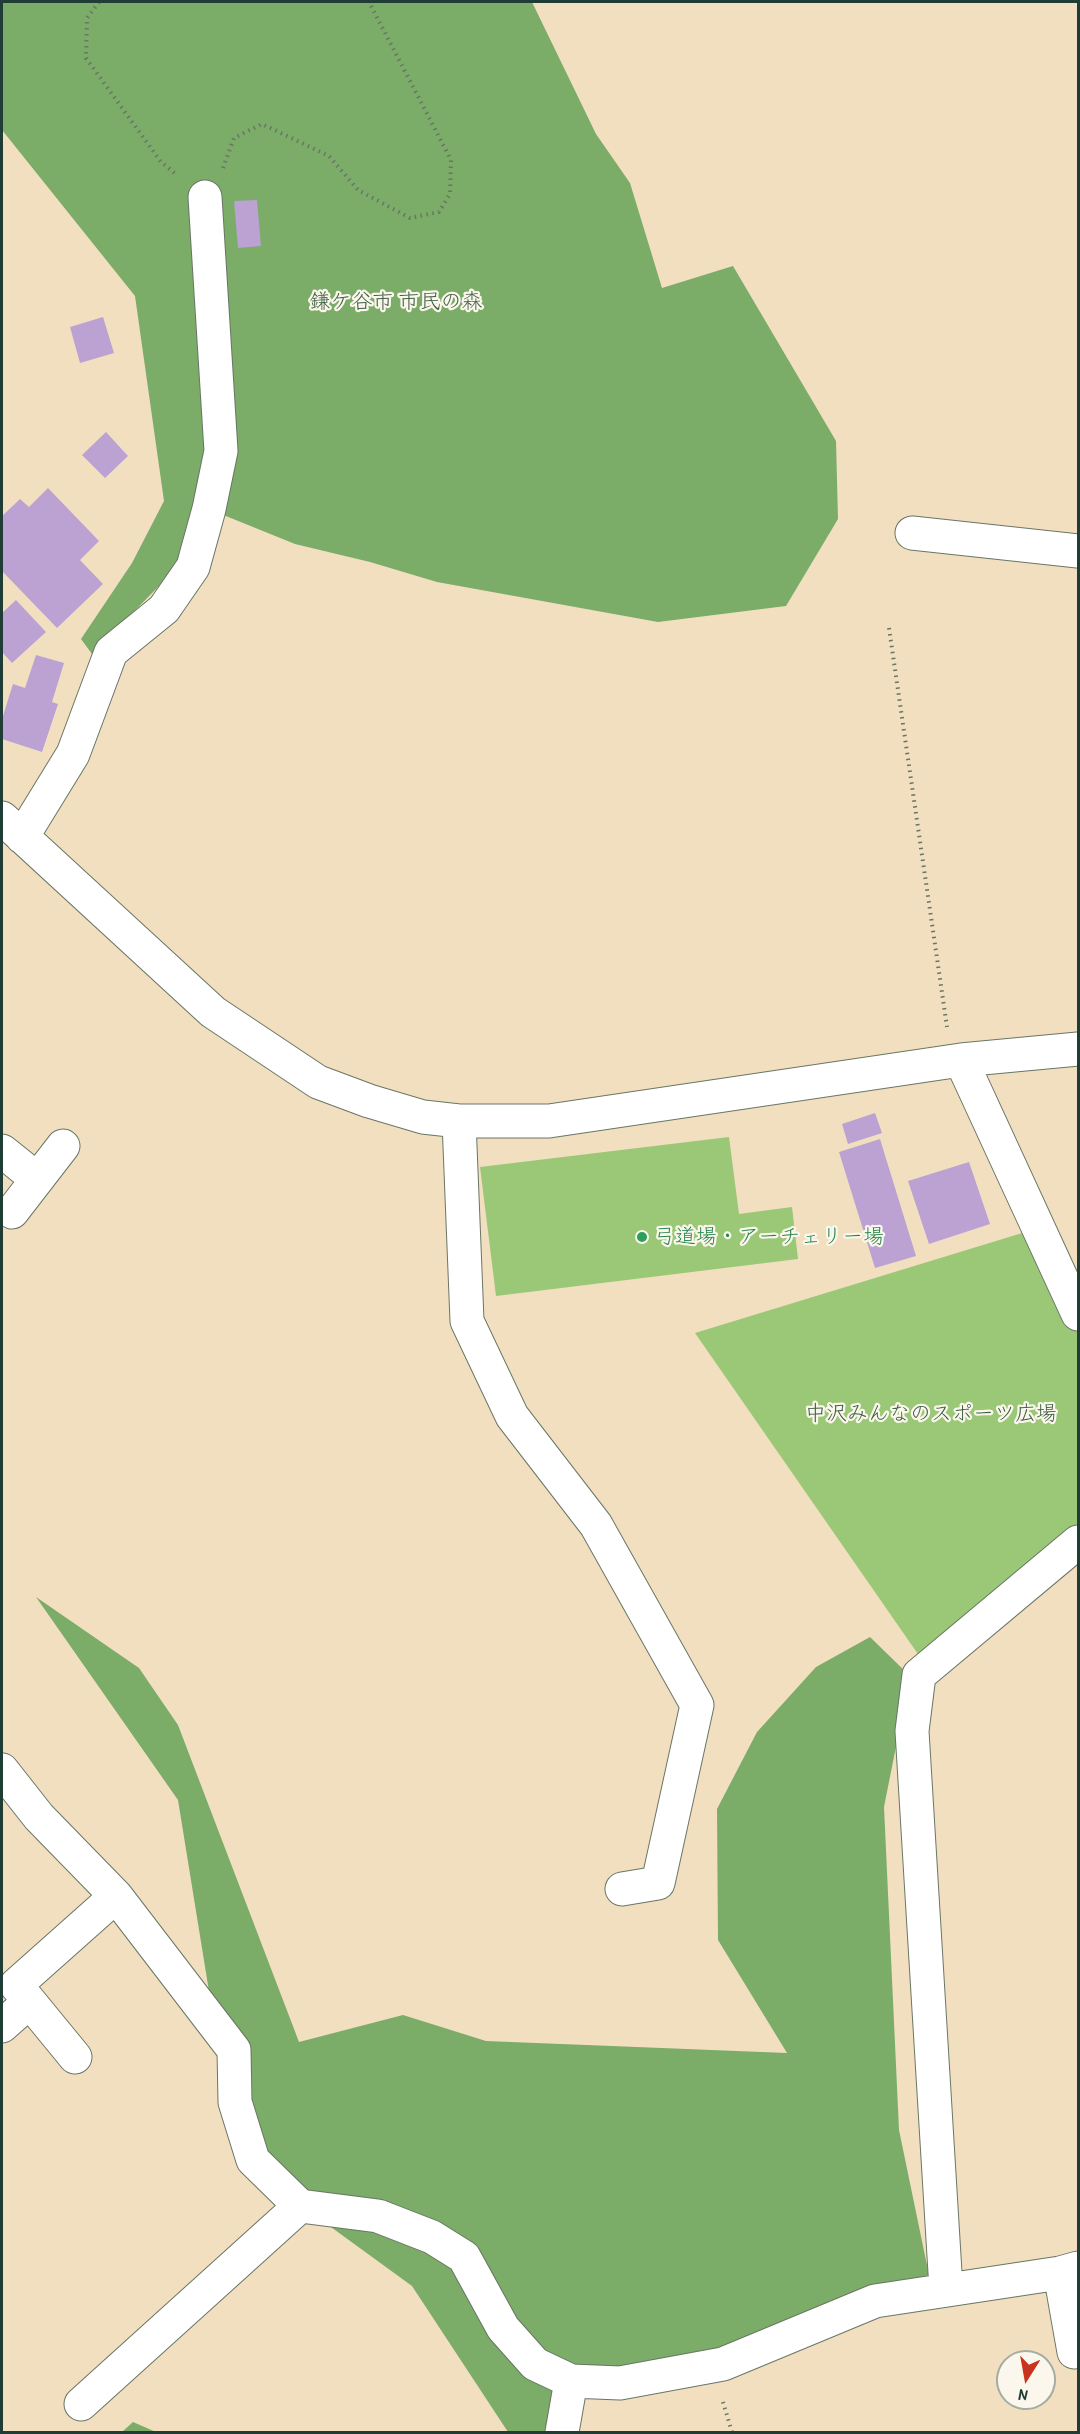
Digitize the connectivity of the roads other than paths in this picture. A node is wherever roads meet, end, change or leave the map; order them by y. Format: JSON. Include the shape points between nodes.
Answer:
{"nodes":[{"id":1,"x":205,"y":197,"type":"road end"},
{"id":2,"x":912,"y":533,"type":"dead end"},
{"id":3,"x":1078,"y":551,"type":"edge"},
{"id":4,"x":12,"y":827,"type":"edge"},
{"id":5,"x":1078,"y":1049,"type":"edge"},
{"id":6,"x":961,"y":1060,"type":"junction"},
{"id":7,"x":459,"y":1121,"type":"junction"},
{"id":8,"x":63,"y":1146,"type":"dead end"},
{"id":9,"x":2,"y":1151,"type":"edge"},
{"id":10,"x":37,"y":1179,"type":"junction"},
{"id":11,"x":12,"y":1212,"type":"dead end"},
{"id":12,"x":1078,"y":1314,"type":"edge"},
{"id":13,"x":1078,"y":1542,"type":"edge"},
{"id":14,"x":2,"y":1770,"type":"edge"},
{"id":15,"x":622,"y":1889,"type":"dead end"},
{"id":16,"x":116,"y":1896,"type":"junction"},
{"id":17,"x":29,"y":2002,"type":"junction"},
{"id":18,"x":2,"y":2026,"type":"edge"},
{"id":19,"x":75,"y":2057,"type":"dead end"},
{"id":20,"x":300,"y":2206,"type":"junction"},
{"id":21,"x":1069,"y":2271,"type":"edge"},
{"id":22,"x":946,"y":2289,"type":"junction"},
{"id":23,"x":1074,"y":2352,"type":"dead end"},
{"id":24,"x":571,"y":2381,"type":"junction"},
{"id":25,"x":81,"y":2404,"type":"dead end"},
{"id":26,"x":562,"y":2433,"type":"edge"}],
"edges":[{"from":1,"to":4,"type":"street","via":[[221,451],[193,567],[164,609],[111,652],[73,754]]},
{"from":2,"to":3,"type":"street"},
{"from":4,"to":7,"type":"street","via":[[213,1012],[318,1082],[423,1117]]},
{"from":5,"to":6,"type":"street"},
{"from":6,"to":7,"type":"street","via":[[549,1121]]},
{"from":6,"to":12,"type":"street"},
{"from":7,"to":15,"type":"street","via":[[467,1321],[512,1416],[596,1525],[697,1706],[658,1883]]},
{"from":8,"to":10,"type":"street"},
{"from":9,"to":10,"type":"street"},
{"from":10,"to":11,"type":"street"},
{"from":13,"to":22,"type":"street","via":[[919,1675],[912,1731]]},
{"from":14,"to":16,"type":"street","via":[[39,1817]]},
{"from":16,"to":17,"type":"street","via":[[16,1985]]},
{"from":16,"to":20,"type":"street","via":[[234,2050],[235,2102],[253,2160]]},
{"from":17,"to":18,"type":"street"},
{"from":17,"to":19,"type":"street"},
{"from":20,"to":24,"type":"street","via":[[378,2216],[432,2237],[464,2257],[503,2328],[535,2364]]},
{"from":20,"to":25,"type":"street"},
{"from":21,"to":22,"type":"street"},
{"from":21,"to":23,"type":"street"},
{"from":22,"to":24,"type":"street","via":[[875,2301],[723,2364],[620,2383]]},
{"from":24,"to":26,"type":"street"}]}
